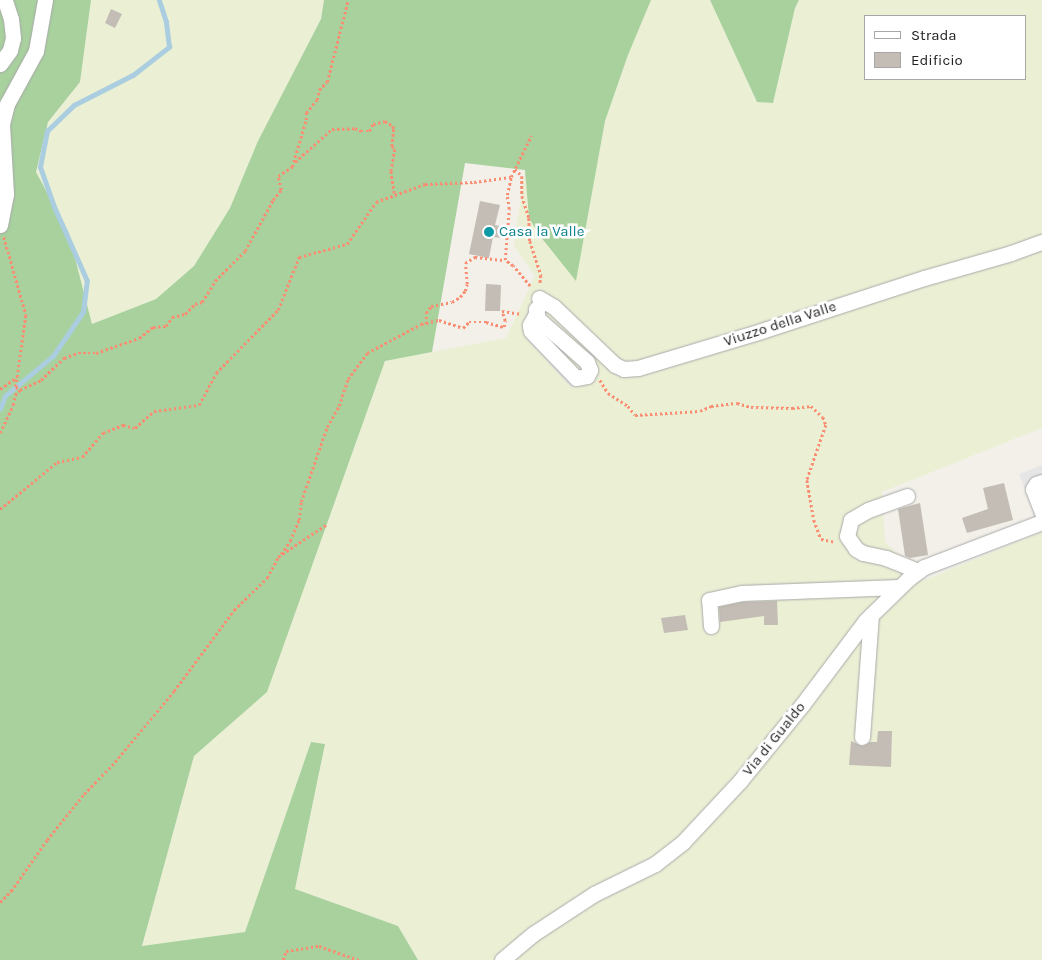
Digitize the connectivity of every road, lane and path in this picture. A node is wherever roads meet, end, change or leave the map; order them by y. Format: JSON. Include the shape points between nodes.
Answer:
{"nodes":[{"id":1,"x":6,"y":0,"type":"edge"},
{"id":2,"x":45,"y":0,"type":"edge"},
{"id":3,"x":348,"y":0,"type":"edge"},
{"id":4,"x":0,"y":64,"type":"edge"},
{"id":5,"x":7,"y":88,"type":"edge"},
{"id":6,"x":531,"y":136,"type":"dead end"},
{"id":7,"x":294,"y":162,"type":"junction"},
{"id":8,"x":515,"y":169,"type":"junction"},
{"id":9,"x":511,"y":177,"type":"junction"},
{"id":10,"x":396,"y":194,"type":"junction"},
{"id":11,"x":2,"y":230,"type":"edge"},
{"id":12,"x":1042,"y":242,"type":"edge"},
{"id":13,"x":505,"y":260,"type":"junction"},
{"id":14,"x":537,"y":300,"type":"junction"},
{"id":15,"x":426,"y":324,"type":"junction"},
{"id":16,"x":16,"y":377,"type":"junction"},
{"id":17,"x":599,"y":378,"type":"dead end"},
{"id":18,"x":0,"y":389,"type":"edge"},
{"id":19,"x":20,"y":390,"type":"junction"},
{"id":20,"x":0,"y":433,"type":"edge"},
{"id":21,"x":1042,"y":482,"type":"edge"},
{"id":22,"x":907,"y":496,"type":"dead end"},
{"id":23,"x":0,"y":509,"type":"edge"},
{"id":24,"x":1042,"y":512,"type":"edge"},
{"id":25,"x":1042,"y":522,"type":"edge"},
{"id":26,"x":327,"y":524,"type":"dead end"},
{"id":27,"x":849,"y":540,"type":"junction"},
{"id":28,"x":278,"y":557,"type":"junction"},
{"id":29,"x":919,"y":571,"type":"junction"},
{"id":30,"x":899,"y":587,"type":"junction"},
{"id":31,"x":871,"y":615,"type":"junction"},
{"id":32,"x":711,"y":626,"type":"dead end"},
{"id":33,"x":862,"y":737,"type":"dead end"},
{"id":34,"x":0,"y":902,"type":"edge"},
{"id":35,"x":283,"y":960,"type":"edge"},
{"id":36,"x":359,"y":960,"type":"edge"},
{"id":37,"x":502,"y":960,"type":"edge"}],
"edges":[{"from":1,"to":4,"type":"street","via":[[12,38],[10,50]]},
{"from":2,"to":5,"type":"street","via":[[36,51]]},
{"from":3,"to":7,"type":"path","via":[[327,82],[306,114]]},
{"from":5,"to":11,"type":"street","via":[[2,124],[6,194]]},
{"from":6,"to":8,"type":"path"},
{"from":7,"to":10,"type":"path","via":[[332,129],[369,131],[373,124],[384,121],[394,129],[391,170]]},
{"from":7,"to":19,"type":"path","via":[[278,176],[281,190],[245,251],[202,302],[185,314],[172,317],[166,326],[153,327],[139,338],[96,353],[78,353],[64,358],[41,380]]},
{"from":8,"to":9,"type":"path"},
{"from":8,"to":14,"type":"path","via":[[522,176],[530,241],[541,275]]},
{"from":9,"to":10,"type":"path","via":[[425,184]]},
{"from":9,"to":13,"type":"path","via":[[507,195]]},
{"from":10,"to":23,"type":"path","via":[[376,202],[347,244],[299,257],[278,310],[216,373],[199,405],[154,411],[135,428],[123,425],[103,433],[82,457],[57,462]]},
{"from":11,"to":16,"type":"path","via":[[26,315]]},
{"from":12,"to":14,"type":"street","name":"Viuzzo della Valle","via":[[761,331],[624,370],[554,307]]},
{"from":13,"to":14,"type":"path"},
{"from":13,"to":15,"type":"path","via":[[475,256],[465,263],[465,290],[452,302],[431,306],[426,313]]},
{"from":14,"to":15,"type":"path","via":[[513,314],[502,311],[504,327],[469,322],[463,328],[439,320]]},
{"from":15,"to":28,"type":"path","via":[[406,330],[367,353],[348,380],[300,502],[299,520],[290,541]]},
{"from":16,"to":18,"type":"path"},
{"from":16,"to":19,"type":"path","via":[[16,387]]},
{"from":17,"to":27,"type":"path","via":[[608,393],[628,406],[635,415],[700,411],[711,406],[737,403],[751,407],[811,406],[823,417],[826,425],[807,480],[818,536],[832,542]]},
{"from":19,"to":20,"type":"path"},
{"from":21,"to":24,"type":"street","via":[[1033,489]]},
{"from":22,"to":27,"type":"street","via":[[851,520]]},
{"from":25,"to":29,"type":"street","name":"Via di Gualdo"},
{"from":26,"to":28,"type":"path"},
{"from":27,"to":29,"type":"street","via":[[863,553]]},
{"from":28,"to":34,"type":"path","via":[[266,578],[234,610],[174,692],[84,794]]},
{"from":29,"to":30,"type":"street","name":"Via di Gualdo"},
{"from":30,"to":31,"type":"street","name":"Via di Gualdo"},
{"from":30,"to":32,"type":"street","via":[[741,593],[710,600]]},
{"from":31,"to":33,"type":"street"},
{"from":31,"to":37,"type":"street","name":"Via di Gualdo","via":[[740,781],[683,842],[655,864],[594,894]]},
{"from":35,"to":36,"type":"path","via":[[286,951],[318,946]]}]}
